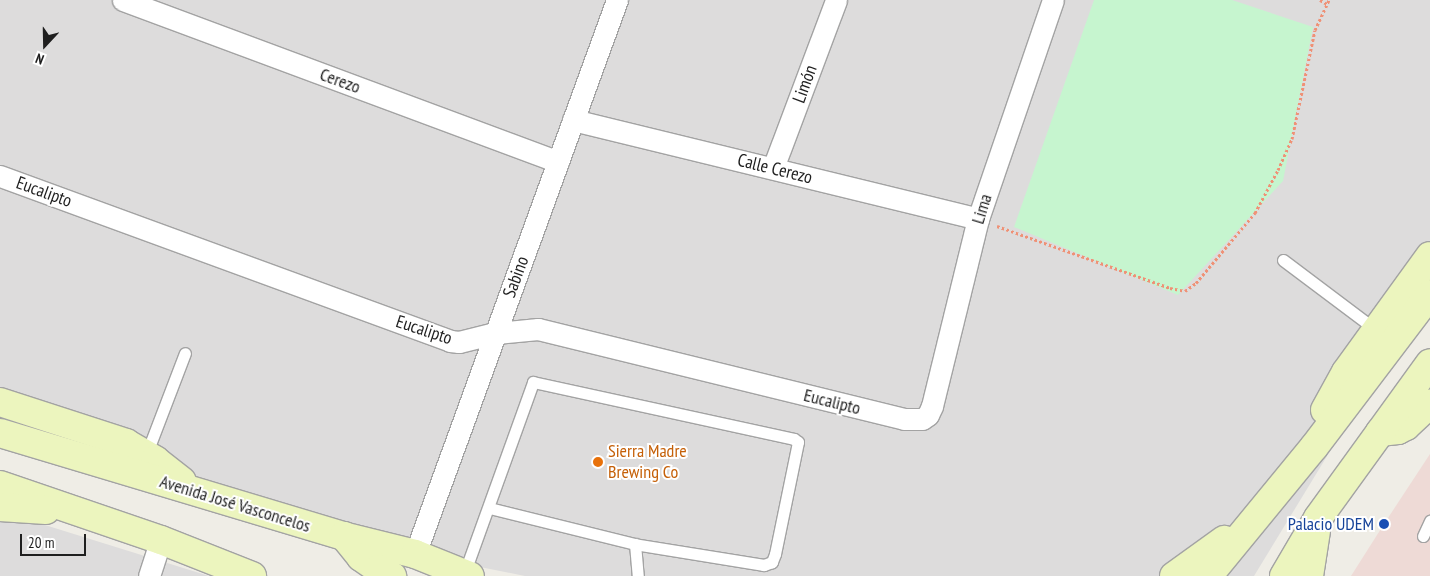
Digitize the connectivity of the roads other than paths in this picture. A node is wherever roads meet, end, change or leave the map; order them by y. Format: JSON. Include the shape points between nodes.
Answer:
{"nodes":[{"id":1,"x":123,"y":0,"type":"edge"},
{"id":2,"x":617,"y":0,"type":"edge"},
{"id":3,"x":836,"y":0,"type":"edge"},
{"id":4,"x":1053,"y":0,"type":"edge"},
{"id":5,"x":573,"y":120,"type":"junction"},
{"id":6,"x":558,"y":162,"type":"junction"},
{"id":7,"x":774,"y":168,"type":"junction"},
{"id":8,"x":0,"y":176,"type":"edge"},
{"id":9,"x":978,"y":218,"type":"junction"},
{"id":10,"x":1430,"y":256,"type":"edge"},
{"id":11,"x":1283,"y":260,"type":"dead end"},
{"id":12,"x":1430,"y":294,"type":"edge"},
{"id":13,"x":1375,"y":329,"type":"junction"},
{"id":14,"x":496,"y":333,"type":"junction"},
{"id":15,"x":184,"y":353,"type":"dead end"},
{"id":16,"x":1430,"y":362,"type":"edge"},
{"id":17,"x":0,"y":402,"type":"edge"},
{"id":18,"x":1430,"y":404,"type":"edge"},
{"id":19,"x":922,"y":419,"type":"joint"},
{"id":20,"x":1380,"y":432,"type":"junction"},
{"id":21,"x":0,"y":433,"type":"edge"},
{"id":22,"x":1314,"y":447,"type":"junction"},
{"id":23,"x":146,"y":455,"type":"junction"},
{"id":24,"x":0,"y":485,"type":"edge"},
{"id":25,"x":194,"y":492,"type":"junction"},
{"id":26,"x":0,"y":507,"type":"edge"},
{"id":27,"x":68,"y":508,"type":"junction"},
{"id":28,"x":489,"y":508,"type":"junction"},
{"id":29,"x":1258,"y":512,"type":"junction"},
{"id":30,"x":1318,"y":518,"type":"junction"},
{"id":31,"x":1430,"y":521,"type":"edge"},
{"id":32,"x":343,"y":536,"type":"junction"},
{"id":33,"x":1423,"y":536,"type":"dead end"},
{"id":34,"x":161,"y":540,"type":"junction"},
{"id":35,"x":635,"y":544,"type":"junction"},
{"id":36,"x":415,"y":554,"type":"junction"},
{"id":37,"x":467,"y":575,"type":"edge"},
{"id":38,"x":149,"y":576,"type":"edge"},
{"id":39,"x":252,"y":576,"type":"edge"},
{"id":40,"x":392,"y":576,"type":"edge"},
{"id":41,"x":638,"y":576,"type":"edge"},
{"id":42,"x":1174,"y":576,"type":"edge"},
{"id":43,"x":1208,"y":576,"type":"edge"},
{"id":44,"x":1284,"y":576,"type":"edge"},
{"id":45,"x":1309,"y":576,"type":"edge"}],
"edges":[{"from":1,"to":6,"type":"street","name":"Cerezo"},
{"from":2,"to":5,"type":"street","name":"Sabino"},
{"from":3,"to":7,"type":"street","name":"Limón"},
{"from":4,"to":9,"type":"street","name":"Lima"},
{"from":5,"to":6,"type":"street","name":"Sabino"},
{"from":5,"to":7,"type":"street","name":"Calle Cerezo"},
{"from":6,"to":14,"type":"street","name":"Sabino"},
{"from":7,"to":9,"type":"street","name":"Calle Cerezo"},
{"from":8,"to":14,"type":"street","name":"Eucalipto","via":[[450,341],[459,342]]},
{"from":9,"to":19,"type":"street","name":"Lima","via":[[932,406]]},
{"from":10,"to":13,"type":"main road"},
{"from":11,"to":13,"type":"lane"},
{"from":12,"to":22,"type":"main road"},
{"from":13,"to":22,"type":"main road","via":[[1324,410]]},
{"from":14,"to":19,"type":"street","name":"Eucalipto","via":[[538,330],[904,419]]},
{"from":14,"to":36,"type":"street","name":"Sabino"},
{"from":15,"to":23,"type":"lane"},
{"from":16,"to":20,"type":"main road"},
{"from":17,"to":23,"type":"main road","via":[[126,444]]},
{"from":18,"to":20,"type":"main road","via":[[1406,426]]},
{"from":20,"to":30,"type":"main road"},
{"from":21,"to":25,"type":"main road","name":"Avenida José Vasconcelos"},
{"from":22,"to":29,"type":"main road"},
{"from":23,"to":25,"type":"main road"},
{"from":24,"to":27,"type":"main road"},
{"from":25,"to":32,"type":"main road","name":"Avenida José Vasconcelos"},
{"from":26,"to":27,"type":"main road","via":[[43,511]]},
{"from":27,"to":34,"type":"main road"},
{"from":28,"to":35,"type":"lane"},
{"from":28,"to":35,"type":"lane","via":[[533,382],[798,442],[772,562],[764,565]]},
{"from":28,"to":37,"type":"lane"},
{"from":29,"to":42,"type":"main road"},
{"from":29,"to":43,"type":"main road"},
{"from":30,"to":44,"type":"main road"},
{"from":30,"to":45,"type":"main road"},
{"from":31,"to":33,"type":"lane"},
{"from":32,"to":36,"type":"main road","name":"Avenida José Vasconcelos"},
{"from":32,"to":40,"type":"main road","via":[[362,556]]},
{"from":34,"to":38,"type":"street"},
{"from":34,"to":39,"type":"main road"},
{"from":35,"to":41,"type":"lane"},
{"from":36,"to":37,"type":"main road","name":"Avenida José Vasconcelos"}]}
